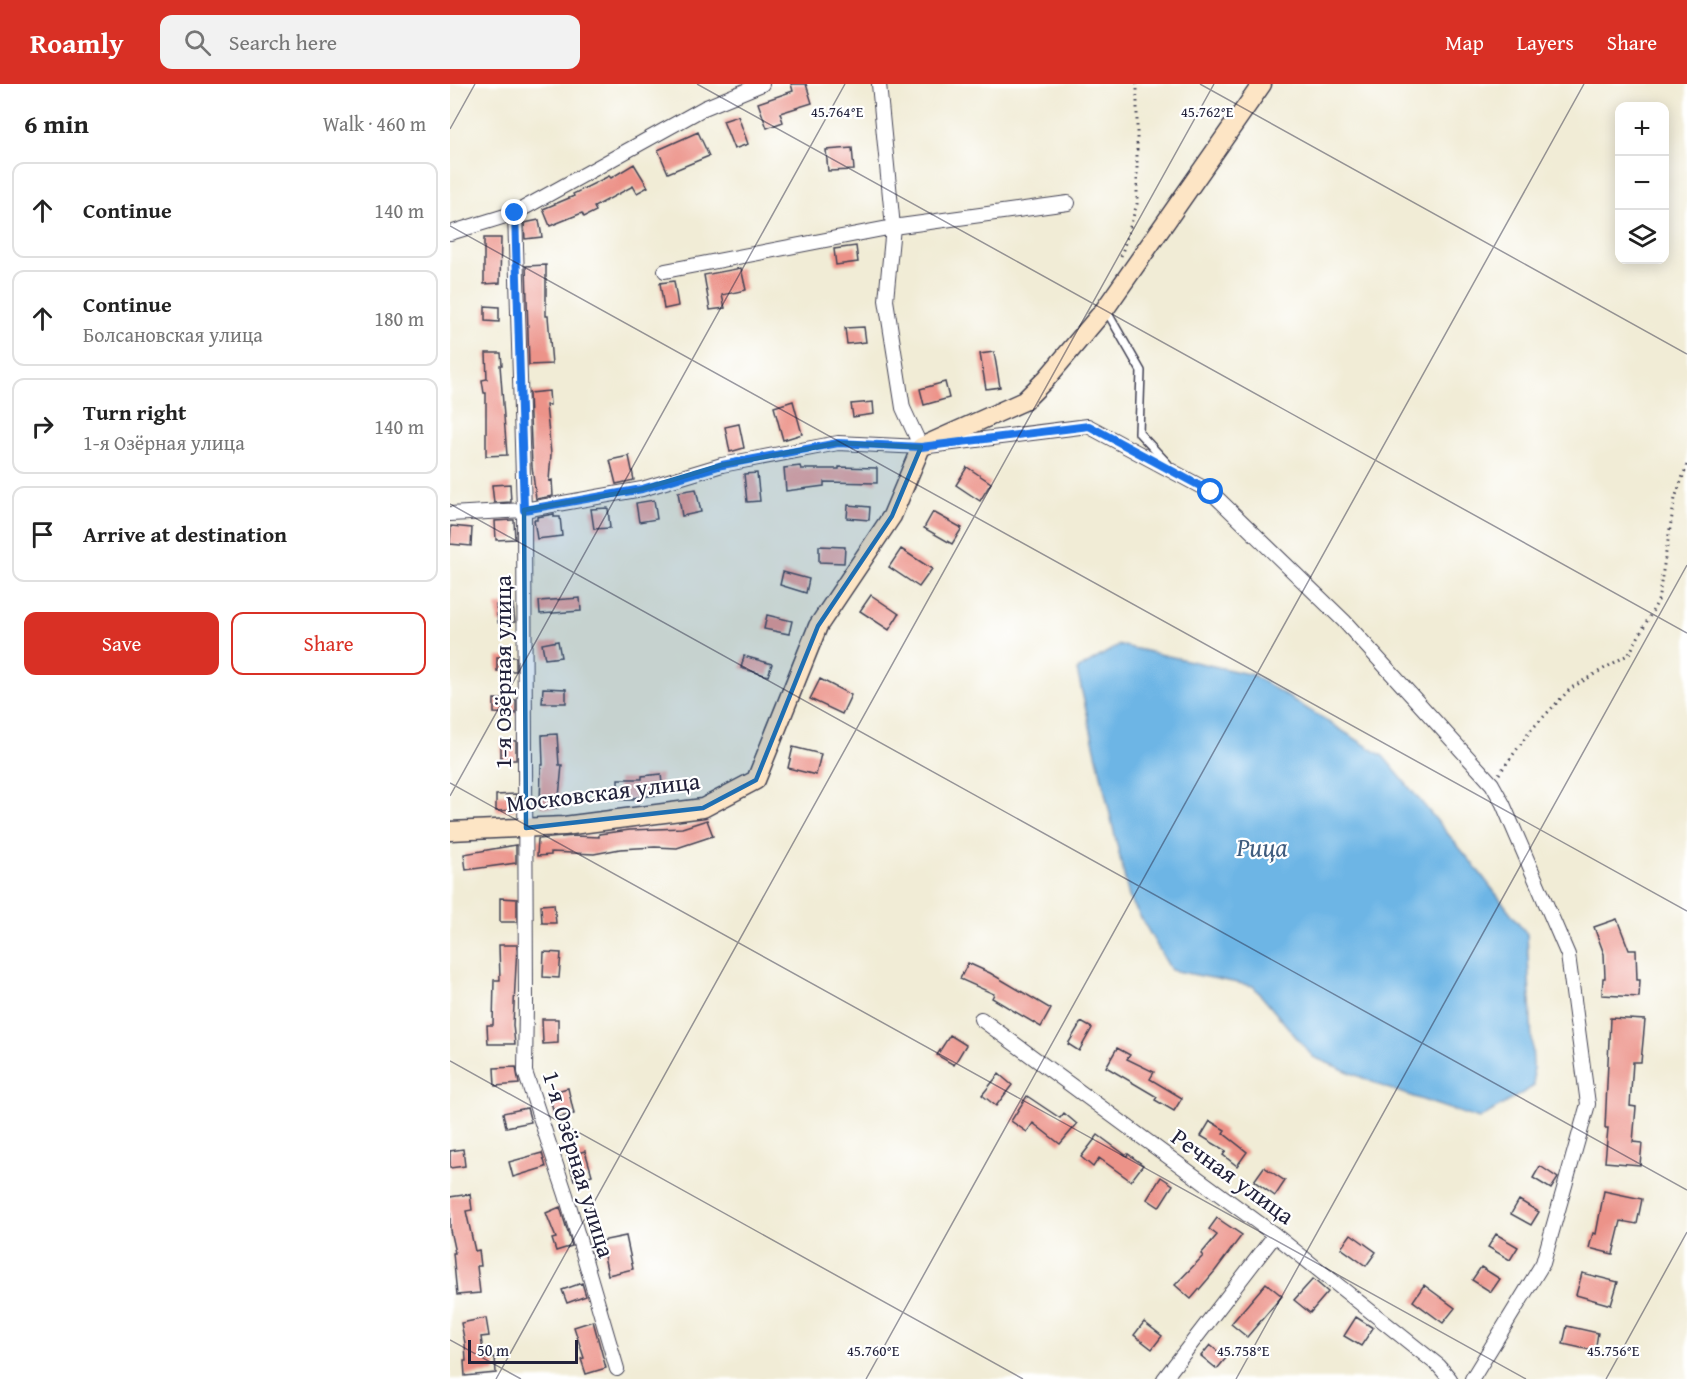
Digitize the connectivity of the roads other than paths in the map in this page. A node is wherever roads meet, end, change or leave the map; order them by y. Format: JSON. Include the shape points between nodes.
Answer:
{"nodes":[{"id":1,"x":762,"y":84,"type":"edge"},
{"id":2,"x":879,"y":84,"type":"edge"},
{"id":3,"x":1262,"y":84,"type":"edge"},
{"id":4,"x":1068,"y":203,"type":"dead end"},
{"id":5,"x":515,"y":213,"type":"junction"},
{"id":6,"x":893,"y":227,"type":"junction"},
{"id":7,"x":450,"y":233,"type":"edge"},
{"id":8,"x":665,"y":271,"type":"dead end"},
{"id":9,"x":1105,"y":309,"type":"junction"},
{"id":10,"x":921,"y":447,"type":"junction"},
{"id":11,"x":1175,"y":473,"type":"junction"},
{"id":12,"x":524,"y":510,"type":"junction"},
{"id":13,"x":450,"y":514,"type":"edge"},
{"id":14,"x":526,"y":828,"type":"junction"},
{"id":15,"x":450,"y":831,"type":"edge"},
{"id":16,"x":981,"y":1019,"type":"dead end"},
{"id":17,"x":1275,"y":1235,"type":"junction"},
{"id":18,"x":617,"y":1369,"type":"dead end"},
{"id":19,"x":1164,"y":1379,"type":"edge"},
{"id":20,"x":1450,"y":1379,"type":"edge"},
{"id":21,"x":1472,"y":1379,"type":"edge"}],
"edges":[{"from":1,"to":5,"type":"street","via":[[704,108]]},
{"from":2,"to":6,"type":"street"},
{"from":3,"to":9,"type":"street"},
{"from":4,"to":6,"type":"street"},
{"from":5,"to":7,"type":"street"},
{"from":5,"to":12,"type":"street","name":"1-я Озёрная улица"},
{"from":6,"to":8,"type":"street"},
{"from":6,"to":10,"type":"street","via":[[886,300],[903,408]]},
{"from":9,"to":10,"type":"street","via":[[1024,401]]},
{"from":9,"to":11,"type":"lane","via":[[1141,371],[1139,433]]},
{"from":10,"to":11,"type":"street","via":[[1089,426]]},
{"from":10,"to":12,"type":"street","via":[[838,443],[722,465],[642,489]]},
{"from":10,"to":14,"type":"street","name":"Московская улица","via":[[892,516],[818,626],[756,780],[703,808]]},
{"from":11,"to":21,"type":"street","via":[[1211,492],[1344,621],[1492,784],[1568,955],[1588,1104],[1543,1263]]},
{"from":12,"to":13,"type":"street"},
{"from":12,"to":14,"type":"street","name":"1-я Озёрная улица"},
{"from":14,"to":15,"type":"street","name":"Московская улица"},
{"from":14,"to":18,"type":"street","name":"1-я Озёрная улица","via":[[525,1072],[567,1195]]},
{"from":16,"to":17,"type":"street","name":"Речная улица"},
{"from":17,"to":19,"type":"street"},
{"from":17,"to":20,"type":"street","name":"Речная улица","via":[[1439,1366]]}]}
